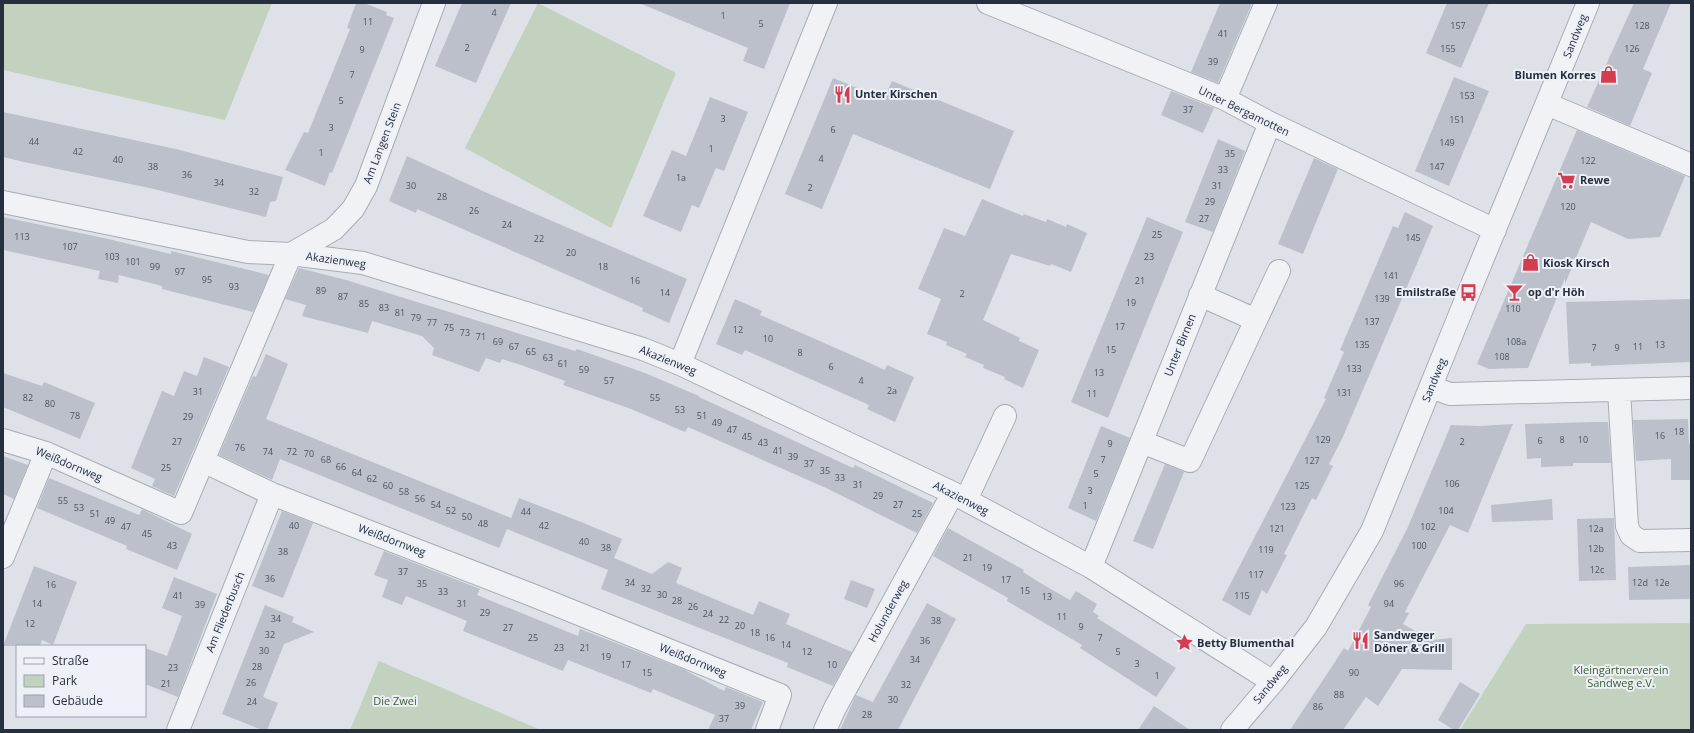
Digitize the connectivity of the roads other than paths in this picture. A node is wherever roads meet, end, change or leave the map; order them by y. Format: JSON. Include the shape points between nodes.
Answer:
{"nodes":[{"id":1,"x":434,"y":3,"type":"edge"},
{"id":2,"x":826,"y":3,"type":"edge"},
{"id":3,"x":988,"y":3,"type":"edge"},
{"id":4,"x":1266,"y":3,"type":"edge"},
{"id":5,"x":1588,"y":3,"type":"edge"},
{"id":6,"x":1225,"y":99,"type":"junction"},
{"id":7,"x":1547,"y":104,"type":"junction"},
{"id":8,"x":1270,"y":123,"type":"junction"},
{"id":9,"x":1691,"y":165,"type":"edge"},
{"id":10,"x":3,"y":202,"type":"edge"},
{"id":11,"x":1495,"y":230,"type":"junction"},
{"id":12,"x":292,"y":254,"type":"junction"},
{"id":13,"x":1279,"y":271,"type":"dead end"},
{"id":14,"x":1200,"y":295,"type":"junction"},
{"id":15,"x":1256,"y":320,"type":"junction"},
{"id":16,"x":680,"y":364,"type":"junction"},
{"id":17,"x":1431,"y":387,"type":"junction"},
{"id":18,"x":1691,"y":388,"type":"edge"},
{"id":19,"x":1619,"y":390,"type":"junction"},
{"id":20,"x":1006,"y":416,"type":"dead end"},
{"id":21,"x":3,"y":440,"type":"edge"},
{"id":22,"x":1142,"y":442,"type":"junction"},
{"id":23,"x":46,"y":453,"type":"junction"},
{"id":24,"x":203,"y":461,"type":"junction"},
{"id":25,"x":272,"y":494,"type":"junction"},
{"id":26,"x":960,"y":496,"type":"junction"},
{"id":27,"x":1690,"y":540,"type":"edge"},
{"id":28,"x":3,"y":557,"type":"edge"},
{"id":29,"x":1092,"y":567,"type":"junction"},
{"id":30,"x":1273,"y":682,"type":"junction"},
{"id":31,"x":178,"y":730,"type":"edge"},
{"id":32,"x":767,"y":730,"type":"edge"},
{"id":33,"x":825,"y":730,"type":"edge"},
{"id":34,"x":1232,"y":730,"type":"edge"}],
"edges":[{"from":1,"to":12,"type":"street","name":"Am Langen Stein","via":[[366,186],[353,209],[334,229]]},
{"from":2,"to":16,"type":"street"},
{"from":3,"to":6,"type":"street","name":"Unter Bergamotten"},
{"from":4,"to":6,"type":"street"},
{"from":5,"to":7,"type":"street","name":"Sandweg"},
{"from":6,"to":8,"type":"street","name":"Unter Bergamotten"},
{"from":7,"to":9,"type":"street"},
{"from":7,"to":11,"type":"street","name":"Sandweg"},
{"from":8,"to":11,"type":"street","name":"Unter Bergamotten"},
{"from":8,"to":14,"type":"street","name":"Unter Birnen"},
{"from":10,"to":12,"type":"street","name":"Akazienweg","via":[[248,252]]},
{"from":11,"to":17,"type":"street","name":"Sandweg"},
{"from":12,"to":16,"type":"street","name":"Akazienweg","via":[[364,263],[643,349]]},
{"from":12,"to":24,"type":"street"},
{"from":13,"to":15,"type":"street"},
{"from":14,"to":15,"type":"street"},
{"from":14,"to":22,"type":"street","name":"Unter Birnen"},
{"from":15,"to":22,"type":"street","via":[[1190,461]]},
{"from":16,"to":26,"type":"street","name":"Akazienweg"},
{"from":17,"to":19,"type":"street","via":[[1450,394]]},
{"from":17,"to":30,"type":"street","name":"Sandweg","via":[[1372,531],[1316,627]]},
{"from":18,"to":19,"type":"street"},
{"from":19,"to":27,"type":"street","via":[[1627,526],[1631,535],[1640,541]]},
{"from":20,"to":26,"type":"street","name":"Holunderweg"},
{"from":21,"to":23,"type":"street","name":"Weißdornweg"},
{"from":22,"to":29,"type":"street","name":"Unter Birnen"},
{"from":23,"to":24,"type":"street","name":"Weißdornweg","via":[[181,513]]},
{"from":23,"to":28,"type":"street"},
{"from":24,"to":25,"type":"street","name":"Weißdornweg"},
{"from":25,"to":31,"type":"street","name":"Am Fliederbusch"},
{"from":25,"to":32,"type":"street","name":"Weißdornweg","via":[[780,695]]},
{"from":26,"to":29,"type":"street","name":"Akazienweg"},
{"from":26,"to":33,"type":"street","name":"Holunderweg","via":[[835,708]]},
{"from":29,"to":30,"type":"street","name":"Akazienweg"},
{"from":30,"to":34,"type":"street","name":"Sandweg"}]}
